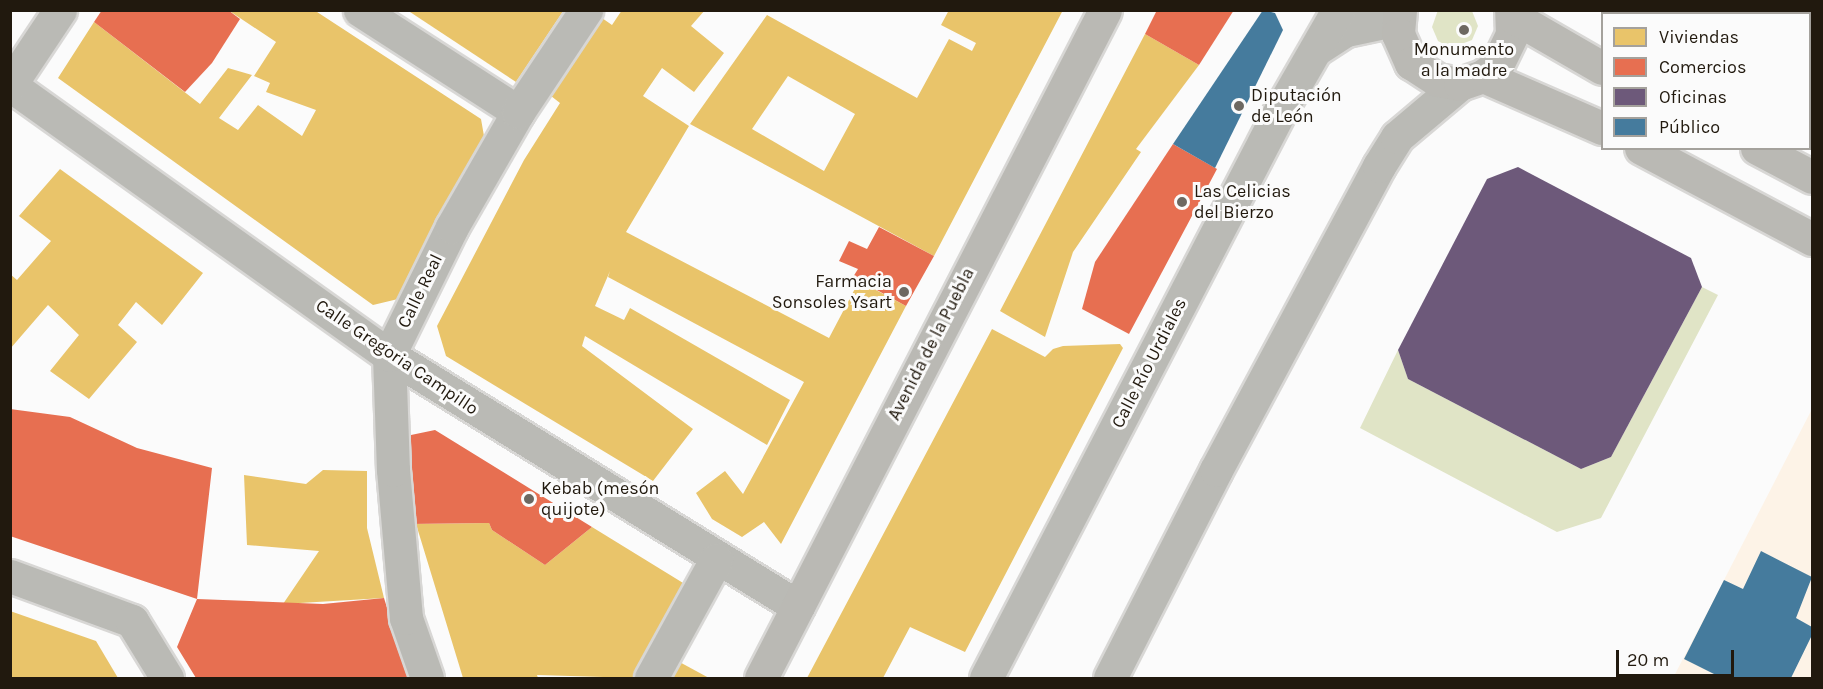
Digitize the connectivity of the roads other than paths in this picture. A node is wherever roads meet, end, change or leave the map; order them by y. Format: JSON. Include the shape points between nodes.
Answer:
{"nodes":[{"id":1,"x":60,"y":10,"type":"edge"},
{"id":2,"x":360,"y":10,"type":"edge"},
{"id":3,"x":586,"y":10,"type":"edge"},
{"id":4,"x":1105,"y":10,"type":"edge"},
{"id":5,"x":1338,"y":10,"type":"edge"},
{"id":6,"x":1512,"y":13,"type":"edge"},
{"id":7,"x":1399,"y":15,"type":"edge"},
{"id":8,"x":1316,"y":49,"type":"junction"},
{"id":9,"x":1601,"y":67,"type":"edge"},
{"id":10,"x":1472,"y":80,"type":"junction"},
{"id":11,"x":11,"y":85,"type":"edge"},
{"id":12,"x":518,"y":111,"type":"junction"},
{"id":13,"x":1601,"y":128,"type":"edge"},
{"id":14,"x":1645,"y":150,"type":"edge"},
{"id":15,"x":1761,"y":150,"type":"edge"},
{"id":16,"x":1812,"y":177,"type":"edge"},
{"id":17,"x":1812,"y":239,"type":"edge"},
{"id":18,"x":389,"y":355,"type":"junction"},
{"id":19,"x":716,"y":560,"type":"junction"},
{"id":20,"x":10,"y":576,"type":"edge"},
{"id":21,"x":798,"y":607,"type":"junction"},
{"id":22,"x":167,"y":678,"type":"edge"},
{"id":23,"x":427,"y":678,"type":"edge"},
{"id":24,"x":651,"y":678,"type":"edge"},
{"id":25,"x":761,"y":678,"type":"edge"},
{"id":26,"x":986,"y":678,"type":"edge"},
{"id":27,"x":1110,"y":678,"type":"edge"}],
"edges":[{"from":1,"to":11,"type":"street"},
{"from":2,"to":12,"type":"street"},
{"from":3,"to":12,"type":"street","name":"Calle Real"},
{"from":4,"to":21,"type":"street","name":"Avenida de la Puebla"},
{"from":5,"to":8,"type":"street","name":"Calle Río Urdiales"},
{"from":6,"to":9,"type":"street"},
{"from":6,"to":10,"type":"street","via":[[1507,51]]},
{"from":7,"to":8,"type":"street","name":"Calle Río Urdiales","via":[[1346,30]]},
{"from":7,"to":10,"type":"street","via":[[1398,34],[1411,63],[1437,80]]},
{"from":8,"to":26,"type":"street","name":"Calle Río Urdiales","via":[[1281,109]]},
{"from":10,"to":13,"type":"street"},
{"from":10,"to":27,"type":"street","via":[[1398,137],[1379,166]]},
{"from":11,"to":18,"type":"street","name":"Calle Gregoria Campillo"},
{"from":12,"to":18,"type":"street","name":"Calle Real","via":[[452,227]]},
{"from":14,"to":17,"type":"street"},
{"from":15,"to":16,"type":"street"},
{"from":18,"to":19,"type":"street","name":"Calle Gregoria Campillo"},
{"from":18,"to":23,"type":"street","name":"Calle Real","via":[[393,470],[406,618]]},
{"from":19,"to":21,"type":"street","name":"Calle Gregoria Campillo"},
{"from":19,"to":24,"type":"street"},
{"from":20,"to":22,"type":"street","via":[[132,621]]},
{"from":21,"to":25,"type":"street","name":"Avenida de la Puebla"}]}
